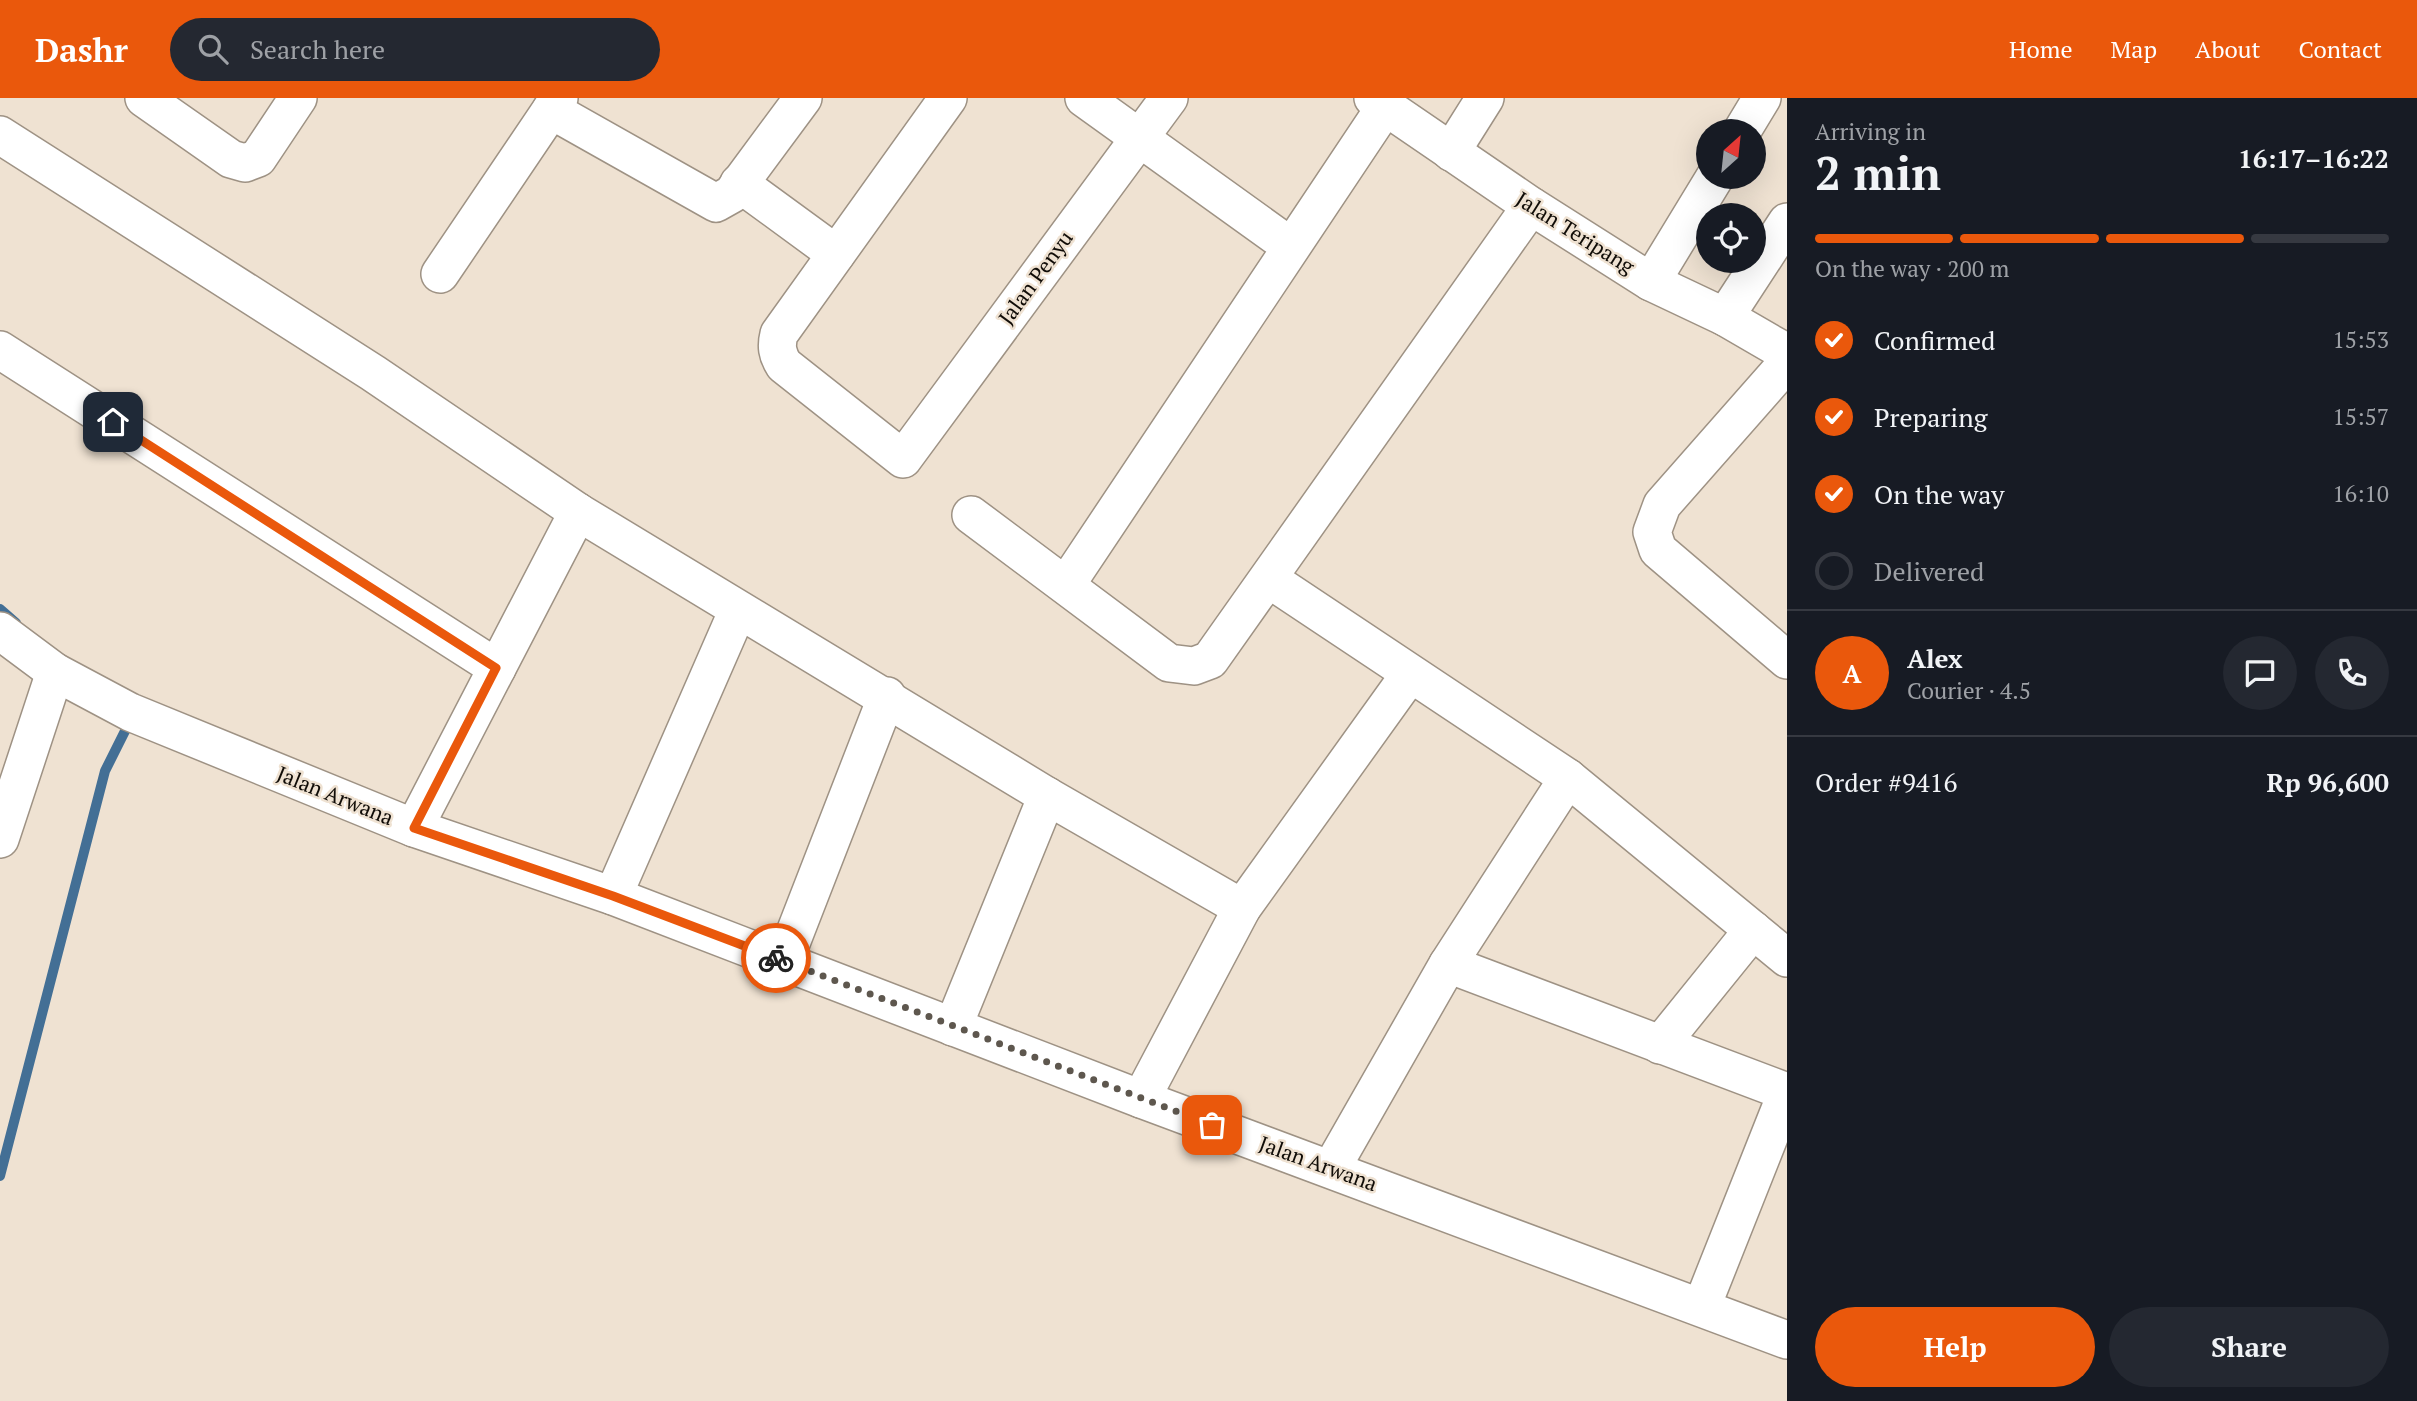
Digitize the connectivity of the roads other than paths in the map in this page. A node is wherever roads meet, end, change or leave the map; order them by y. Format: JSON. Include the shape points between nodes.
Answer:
{"nodes":[{"id":1,"x":144,"y":98,"type":"edge"},
{"id":2,"x":298,"y":98,"type":"edge"},
{"id":3,"x":803,"y":98,"type":"edge"},
{"id":4,"x":1084,"y":98,"type":"edge"},
{"id":5,"x":1169,"y":98,"type":"edge"},
{"id":6,"x":1485,"y":98,"type":"edge"},
{"id":7,"x":1762,"y":98,"type":"edge"},
{"id":8,"x":931,"y":103,"type":"edge"},
{"id":9,"x":1379,"y":103,"type":"edge"},
{"id":10,"x":555,"y":104,"type":"edge"},
{"id":11,"x":1749,"y":119,"type":"edge"},
{"id":12,"x":0,"y":135,"type":"edge"},
{"id":13,"x":1141,"y":138,"type":"junction"},
{"id":14,"x":1451,"y":152,"type":"junction"},
{"id":15,"x":739,"y":183,"type":"junction"},
{"id":16,"x":1708,"y":189,"type":"edge"},
{"id":17,"x":1531,"y":206,"type":"junction"},
{"id":18,"x":1787,"y":222,"type":"edge"},
{"id":19,"x":1276,"y":236,"type":"dead end"},
{"id":20,"x":836,"y":254,"type":"junction"},
{"id":21,"x":440,"y":274,"type":"dead end"},
{"id":22,"x":1651,"y":282,"type":"junction"},
{"id":23,"x":1726,"y":317,"type":"junction"},
{"id":24,"x":0,"y":350,"type":"edge"},
{"id":25,"x":1787,"y":353,"type":"edge"},
{"id":26,"x":1787,"y":363,"type":"edge"},
{"id":27,"x":578,"y":512,"type":"junction"},
{"id":28,"x":971,"y":514,"type":"dead end"},
{"id":29,"x":1269,"y":579,"type":"junction"},
{"id":30,"x":1066,"y":585,"type":"junction"},
{"id":31,"x":738,"y":610,"type":"junction"},
{"id":32,"x":0,"y":631,"type":"edge"},
{"id":33,"x":1787,"y":660,"type":"edge"},
{"id":34,"x":496,"y":668,"type":"junction"},
{"id":35,"x":55,"y":672,"type":"junction"},
{"id":36,"x":1410,"y":674,"type":"junction"},
{"id":37,"x":887,"y":696,"type":"junction"},
{"id":38,"x":1568,"y":778,"type":"junction"},
{"id":39,"x":1047,"y":796,"type":"junction"},
{"id":40,"x":414,"y":828,"type":"junction"},
{"id":41,"x":0,"y":839,"type":"edge"},
{"id":42,"x":613,"y":896,"type":"junction"},
{"id":43,"x":1242,"y":908,"type":"junction"},
{"id":44,"x":1753,"y":930,"type":"junction"},
{"id":45,"x":1787,"y":958,"type":"edge"},
{"id":46,"x":784,"y":961,"type":"junction"},
{"id":47,"x":1448,"y":964,"type":"junction"},
{"id":48,"x":953,"y":1027,"type":"junction"},
{"id":49,"x":1660,"y":1045,"type":"junction"},
{"id":50,"x":1787,"y":1092,"type":"edge"},
{"id":51,"x":1141,"y":1099,"type":"junction"},
{"id":52,"x":1331,"y":1169,"type":"junction"},
{"id":53,"x":1702,"y":1306,"type":"junction"},
{"id":54,"x":1787,"y":1340,"type":"edge"}],
"edges":[{"from":1,"to":2,"type":"street","via":[[231,159],[245,163],[258,158]]},
{"from":3,"to":15,"type":"street"},
{"from":4,"to":13,"type":"street"},
{"from":5,"to":13,"type":"street","name":"Jalan Penyu"},
{"from":6,"to":14,"type":"street"},
{"from":7,"to":11,"type":"street"},
{"from":8,"to":20,"type":"street"},
{"from":9,"to":14,"type":"street","name":"Jalan Teripang"},
{"from":9,"to":30,"type":"street"},
{"from":10,"to":15,"type":"street","via":[[711,202],[727,199]]},
{"from":10,"to":21,"type":"street"},
{"from":12,"to":27,"type":"street","via":[[373,373]]},
{"from":13,"to":19,"type":"street"},
{"from":13,"to":20,"type":"street","name":"Jalan Penyu","via":[[903,459],[784,365],[778,355],[779,334]]},
{"from":14,"to":17,"type":"street","name":"Jalan Teripang"},
{"from":15,"to":20,"type":"street"},
{"from":16,"to":22,"type":"street"},
{"from":17,"to":22,"type":"street","name":"Jalan Teripang"},
{"from":17,"to":29,"type":"street"},
{"from":18,"to":23,"type":"street"},
{"from":22,"to":23,"type":"street","name":"Jalan Teripang"},
{"from":23,"to":25,"type":"street","name":"Jalan Teripang"},
{"from":24,"to":34,"type":"street"},
{"from":26,"to":33,"type":"street","via":[[1662,505],[1652,532],[1658,550]]},
{"from":27,"to":31,"type":"street"},
{"from":27,"to":34,"type":"street"},
{"from":28,"to":30,"type":"street"},
{"from":29,"to":30,"type":"street","via":[[1210,660],[1183,667],[1169,663]]},
{"from":29,"to":36,"type":"street"},
{"from":31,"to":37,"type":"street"},
{"from":31,"to":42,"type":"street"},
{"from":32,"to":35,"type":"street","name":"Jalan Arwana"},
{"from":34,"to":40,"type":"street"},
{"from":35,"to":40,"type":"street","name":"Jalan Arwana","via":[[130,712]]},
{"from":35,"to":41,"type":"street"},
{"from":36,"to":38,"type":"street"},
{"from":36,"to":43,"type":"street"},
{"from":37,"to":39,"type":"street"},
{"from":37,"to":46,"type":"street"},
{"from":38,"to":44,"type":"street"},
{"from":38,"to":47,"type":"street"},
{"from":39,"to":43,"type":"street"},
{"from":39,"to":48,"type":"street"},
{"from":40,"to":42,"type":"street","name":"Jalan Arwana"},
{"from":42,"to":46,"type":"street","name":"Jalan Arwana"},
{"from":43,"to":51,"type":"street"},
{"from":44,"to":45,"type":"street"},
{"from":44,"to":49,"type":"street"},
{"from":46,"to":48,"type":"street","name":"Jalan Arwana"},
{"from":47,"to":49,"type":"street"},
{"from":47,"to":52,"type":"street"},
{"from":48,"to":51,"type":"street","name":"Jalan Arwana"},
{"from":49,"to":50,"type":"street"},
{"from":50,"to":53,"type":"street"},
{"from":51,"to":52,"type":"street","name":"Jalan Arwana"},
{"from":52,"to":53,"type":"street","name":"Jalan Arwana"},
{"from":53,"to":54,"type":"street","name":"Jalan Arwana"}]}
